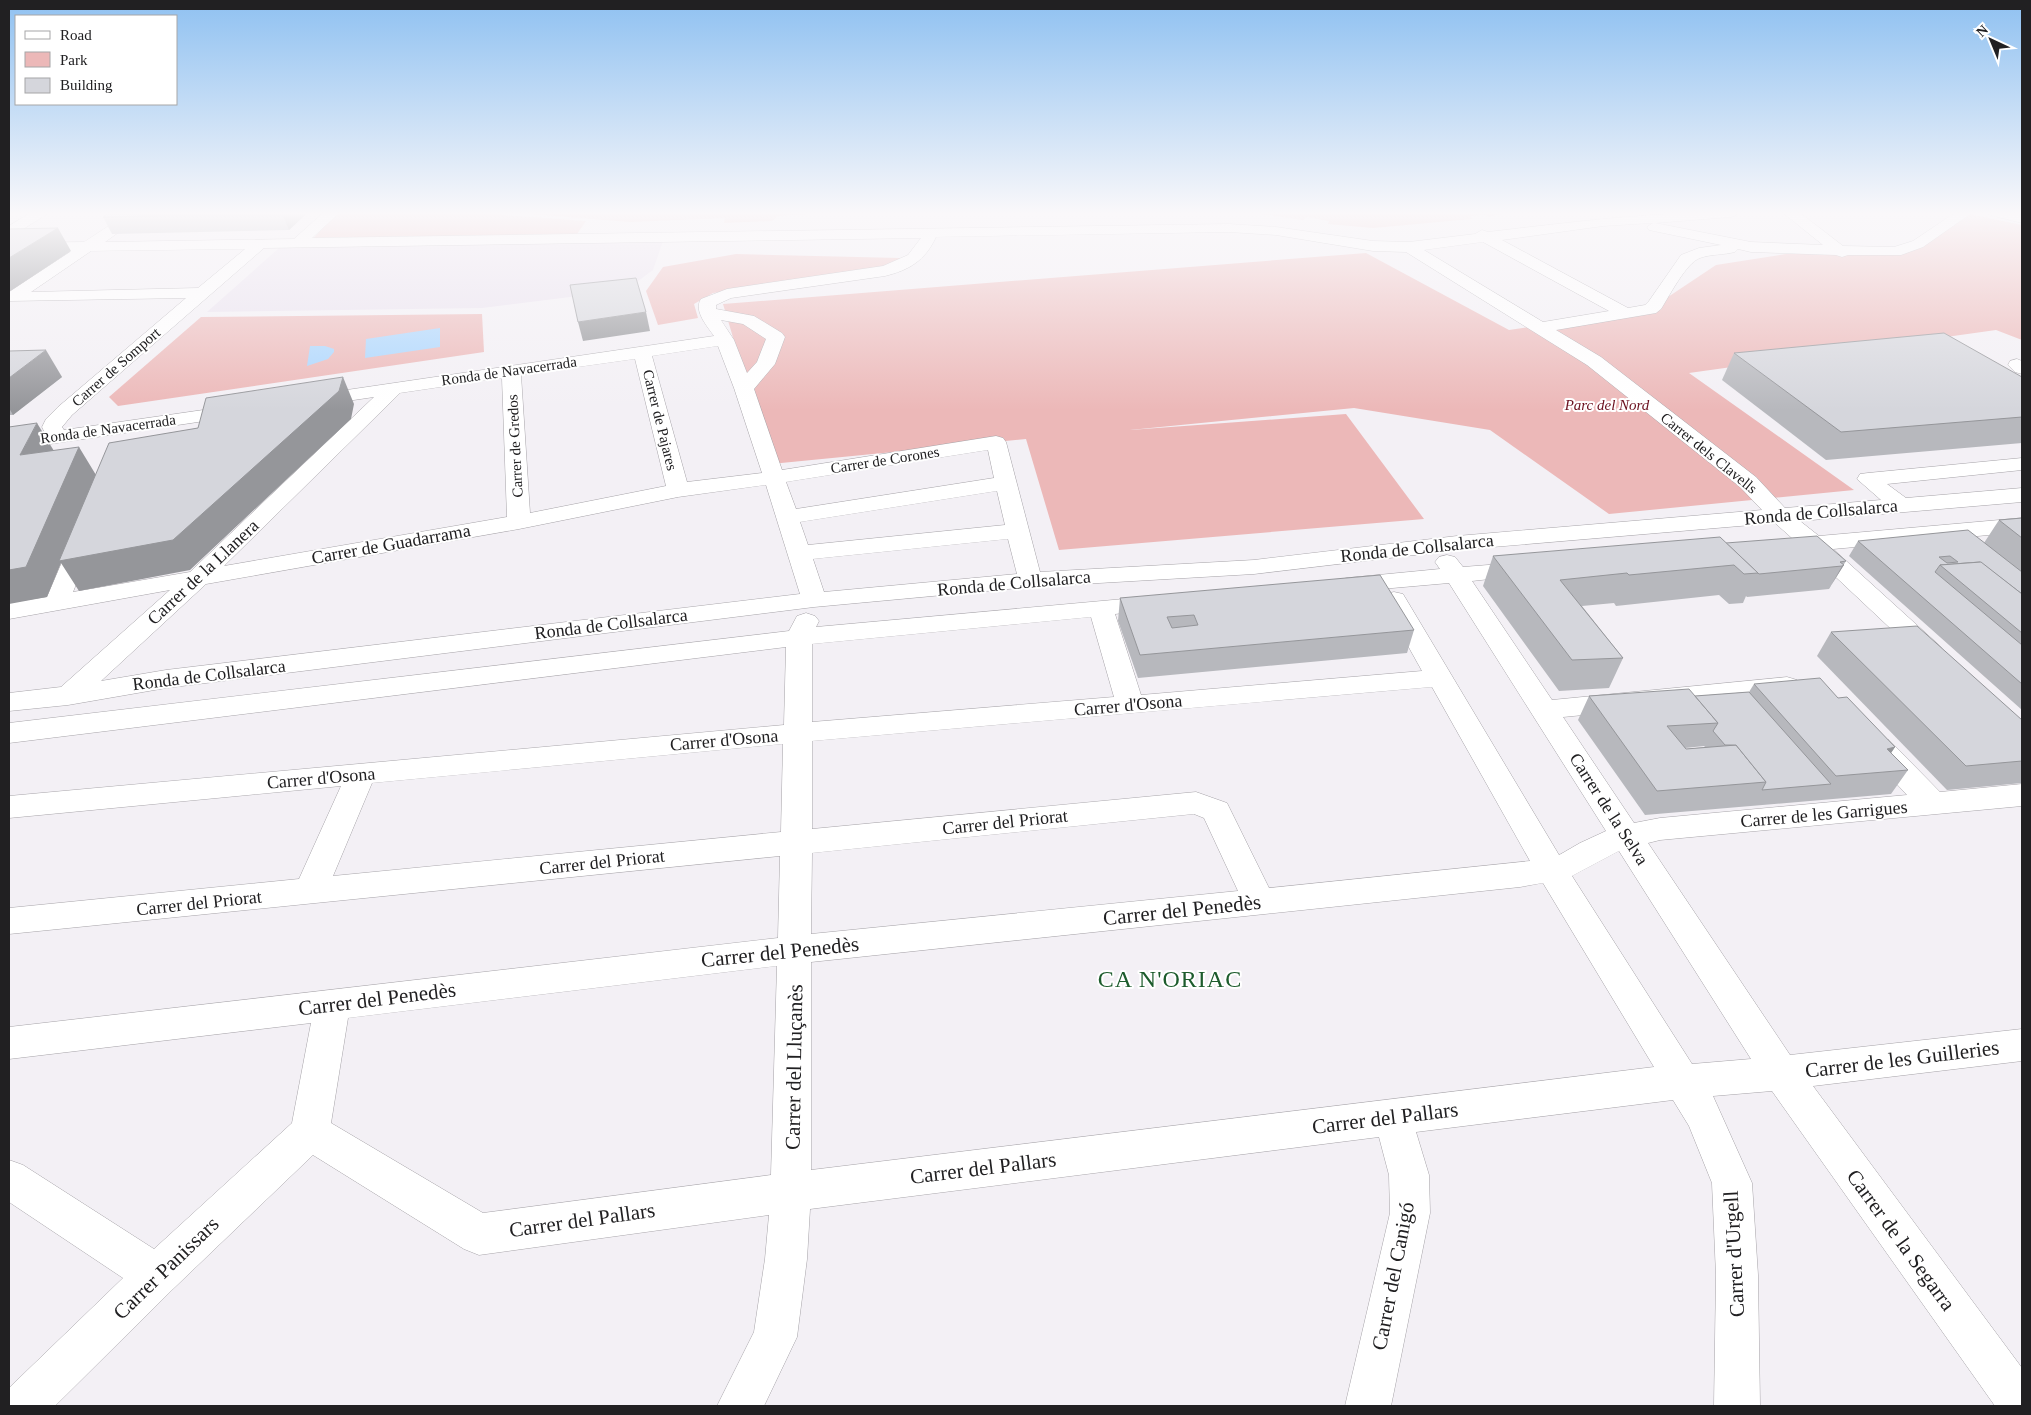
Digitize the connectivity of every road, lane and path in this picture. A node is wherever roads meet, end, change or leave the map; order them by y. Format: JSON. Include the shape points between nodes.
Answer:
{"nodes":[{"id":1,"x":41,"y":278,"type":"edge"},
{"id":2,"x":220,"y":278,"type":"edge"},
{"id":3,"x":837,"y":278,"type":"edge"},
{"id":4,"x":1458,"y":278,"type":"edge"},
{"id":5,"x":1560,"y":278,"type":"edge"},
{"id":6,"x":1673,"y":278,"type":"edge"},
{"id":7,"x":202,"y":293,"type":"junction"},
{"id":8,"x":11,"y":298,"type":"edge"},
{"id":9,"x":708,"y":313,"type":"junction"},
{"id":10,"x":1626,"y":314,"type":"junction"},
{"id":11,"x":1539,"y":328,"type":"junction"},
{"id":12,"x":725,"y":340,"type":"junction"},
{"id":13,"x":642,"y":350,"type":"junction"},
{"id":14,"x":511,"y":370,"type":"junction"},
{"id":15,"x":394,"y":388,"type":"junction"},
{"id":16,"x":744,"y":388,"type":"junction"},
{"id":17,"x":294,"y":403,"type":"edge"},
{"id":18,"x":255,"y":408,"type":"edge"},
{"id":19,"x":57,"y":436,"type":"junction"},
{"id":20,"x":9,"y":437,"type":"edge"},
{"id":21,"x":9,"y":444,"type":"edge"},
{"id":22,"x":2022,"y":464,"type":"edge"},
{"id":23,"x":774,"y":478,"type":"junction"},
{"id":24,"x":1006,"y":483,"type":"junction"},
{"id":25,"x":678,"y":490,"type":"junction"},
{"id":26,"x":2022,"y":495,"type":"edge"},
{"id":27,"x":1901,"y":505,"type":"junction"},
{"id":28,"x":1779,"y":515,"type":"junction"},
{"id":29,"x":787,"y":517,"type":"junction"},
{"id":30,"x":90,"y":520,"type":"edge"},
{"id":31,"x":519,"y":522,"type":"junction"},
{"id":32,"x":2022,"y":525,"type":"edge"},
{"id":33,"x":1018,"y":530,"type":"junction"},
{"id":34,"x":1956,"y":532,"type":"junction"},
{"id":35,"x":1814,"y":544,"type":"junction"},
{"id":36,"x":1436,"y":545,"type":"junction"},
{"id":37,"x":1764,"y":548,"type":"edge"},
{"id":38,"x":1978,"y":549,"type":"edge"},
{"id":39,"x":1370,"y":552,"type":"junction"},
{"id":40,"x":799,"y":553,"type":"junction"},
{"id":41,"x":1546,"y":568,"type":"edge"},
{"id":42,"x":1456,"y":575,"type":"junction"},
{"id":43,"x":198,"y":578,"type":"junction"},
{"id":44,"x":1030,"y":580,"type":"junction"},
{"id":45,"x":1384,"y":582,"type":"junction"},
{"id":46,"x":1326,"y":587,"type":"edge"},
{"id":47,"x":814,"y":600,"type":"junction"},
{"id":48,"x":1179,"y":601,"type":"edge"},
{"id":49,"x":57,"y":602,"type":"junction"},
{"id":50,"x":1101,"y":608,"type":"junction"},
{"id":51,"x":9,"y":611,"type":"edge"},
{"id":52,"x":800,"y":637,"type":"junction"},
{"id":53,"x":1950,"y":669,"type":"edge"},
{"id":54,"x":1440,"y":678,"type":"junction"},
{"id":55,"x":1811,"y":690,"type":"edge"},
{"id":56,"x":69,"y":695,"type":"junction"},
{"id":57,"x":9,"y":702,"type":"edge"},
{"id":58,"x":1130,"y":704,"type":"junction"},
{"id":59,"x":1544,"y":710,"type":"junction"},
{"id":60,"x":1861,"y":729,"type":"edge"},
{"id":61,"x":21,"y":732,"type":"edge"},
{"id":62,"x":798,"y":733,"type":"junction"},
{"id":63,"x":9,"y":752,"type":"edge"},
{"id":64,"x":361,"y":774,"type":"junction"},
{"id":65,"x":2022,"y":795,"type":"edge"},
{"id":66,"x":1934,"y":804,"type":"junction"},
{"id":67,"x":9,"y":806,"type":"edge"},
{"id":68,"x":1627,"y":837,"type":"junction"},
{"id":69,"x":797,"y":842,"type":"junction"},
{"id":70,"x":1551,"y":869,"type":"junction"},
{"id":71,"x":310,"y":892,"type":"junction"},
{"id":72,"x":1260,"y":902,"type":"junction"},
{"id":73,"x":9,"y":921,"type":"edge"},
{"id":74,"x":796,"y":950,"type":"junction"},
{"id":75,"x":332,"y":1005,"type":"junction"},
{"id":76,"x":9,"y":1043,"type":"edge"},
{"id":77,"x":2022,"y":1045,"type":"edge"},
{"id":78,"x":1781,"y":1073,"type":"junction"},
{"id":79,"x":1683,"y":1083,"type":"junction"},
{"id":80,"x":1393,"y":1117,"type":"junction"},
{"id":81,"x":310,"y":1132,"type":"junction"},
{"id":82,"x":9,"y":1179,"type":"edge"},
{"id":83,"x":791,"y":1192,"type":"junction"},
{"id":84,"x":157,"y":1275,"type":"junction"},
{"id":85,"x":23,"y":1406,"type":"edge"},
{"id":86,"x":740,"y":1406,"type":"edge"},
{"id":87,"x":1368,"y":1406,"type":"edge"},
{"id":88,"x":1737,"y":1406,"type":"edge"},
{"id":89,"x":2022,"y":1406,"type":"edge"}],
"edges":[{"from":1,"to":8,"type":"street"},
{"from":2,"to":7,"type":"street","name":"Carrer de Somport"},
{"from":3,"to":9,"type":"street","via":[[727,294],[708,303]]},
{"from":4,"to":11,"type":"street","name":"Carrer dels Clavells"},
{"from":5,"to":10,"type":"street"},
{"from":6,"to":10,"type":"street","via":[[1650,309]]},
{"from":7,"to":8,"type":"street"},
{"from":7,"to":19,"type":"street","name":"Carrer de Somport","via":[[65,411],[53,423]]},
{"from":9,"to":12,"type":"street"},
{"from":9,"to":16,"type":"street","via":[[748,320],[776,337],[766,364]]},
{"from":10,"to":11,"type":"street"},
{"from":11,"to":28,"type":"street","name":"Carrer dels Clavells","via":[[1594,361],[1748,482]]},
{"from":12,"to":13,"type":"street","name":"Ronda de Navacerrada"},
{"from":12,"to":16,"type":"street"},
{"from":13,"to":14,"type":"street","name":"Ronda de Navacerrada"},
{"from":13,"to":25,"type":"street","name":"Carrer de Pajares"},
{"from":14,"to":15,"type":"street","name":"Ronda de Navacerrada"},
{"from":14,"to":31,"type":"street","name":"Carrer de Gredos"},
{"from":15,"to":17,"type":"street","name":"Ronda de Navacerrada"},
{"from":15,"to":43,"type":"street","name":"Carrer de la Llanera"},
{"from":16,"to":23,"type":"street"},
{"from":18,"to":19,"type":"street","name":"Ronda de Navacerrada","via":[[123,437]]},
{"from":19,"to":20,"type":"street"},
{"from":19,"to":21,"type":"street","name":"Ronda de Navacerrada"},
{"from":22,"to":27,"type":"street","via":[[1868,479]]},
{"from":23,"to":24,"type":"street","name":"Carrer de Corones","via":[[996,442]]},
{"from":23,"to":25,"type":"street","name":"Carrer de Guadarrama"},
{"from":23,"to":29,"type":"street"},
{"from":24,"to":29,"type":"street"},
{"from":24,"to":33,"type":"street"},
{"from":25,"to":31,"type":"street","name":"Carrer de Guadarrama"},
{"from":26,"to":27,"type":"street","name":"Ronda de Collsalarca"},
{"from":27,"to":28,"type":"street","name":"Ronda de Collsalarca"},
{"from":28,"to":35,"type":"street","name":"Carrer dels Clavells"},
{"from":28,"to":36,"type":"street","name":"Ronda de Collsalarca"},
{"from":29,"to":40,"type":"street"},
{"from":30,"to":49,"type":"street"},
{"from":31,"to":43,"type":"street","name":"Carrer de Guadarrama"},
{"from":32,"to":34,"type":"street","name":"Ronda de Collsalarca"},
{"from":33,"to":40,"type":"street"},
{"from":33,"to":44,"type":"street"},
{"from":34,"to":35,"type":"street","name":"Ronda de Collsalarca"},
{"from":34,"to":38,"type":"street"},
{"from":35,"to":37,"type":"street","name":"Ronda de Collsalarca"},
{"from":35,"to":53,"type":"street","name":"Carrer dels Clavells"},
{"from":36,"to":39,"type":"street","name":"Ronda de Collsalarca"},
{"from":36,"to":42,"type":"street","name":"Carrer de la Selva"},
{"from":39,"to":44,"type":"street","name":"Ronda de Collsalarca","via":[[1254,567]]},
{"from":39,"to":45,"type":"street"},
{"from":40,"to":47,"type":"street"},
{"from":41,"to":42,"type":"street","name":"Ronda de Collsalarca"},
{"from":42,"to":45,"type":"street","name":"Ronda de Collsalarca"},
{"from":42,"to":59,"type":"street","name":"Carrer de la Selva"},
{"from":43,"to":49,"type":"street","name":"Carrer de Guadarrama"},
{"from":43,"to":56,"type":"street","name":"Carrer de la Llanera"},
{"from":44,"to":47,"type":"street","name":"Ronda de Collsalarca"},
{"from":45,"to":46,"type":"street","name":"Ronda de Collsalarca"},
{"from":45,"to":54,"type":"street"},
{"from":47,"to":52,"type":"street","name":"Carrer del Lluçanès"},
{"from":47,"to":56,"type":"street","name":"Ronda de Collsalarca","via":[[166,679]]},
{"from":48,"to":50,"type":"street","name":"Ronda de Collsalarca"},
{"from":49,"to":51,"type":"street","name":"Carrer de Guadarrama"},
{"from":50,"to":52,"type":"street","name":"Ronda de Collsalarca"},
{"from":50,"to":58,"type":"street"},
{"from":52,"to":61,"type":"street","name":"Ronda de Collsalarca"},
{"from":52,"to":62,"type":"street","name":"Carrer del Lluçanès"},
{"from":54,"to":58,"type":"street","name":"Carrer d'Osona"},
{"from":54,"to":70,"type":"street"},
{"from":55,"to":59,"type":"street","via":[[1790,686]]},
{"from":56,"to":57,"type":"street","name":"Ronda de Collsalarca"},
{"from":56,"to":61,"type":"street","name":"Carrer de la Llanera"},
{"from":58,"to":62,"type":"street","name":"Carrer d'Osona"},
{"from":59,"to":68,"type":"street","name":"Carrer de la Selva"},
{"from":60,"to":66,"type":"street"},
{"from":61,"to":63,"type":"street","name":"Carrer de la Llanera"},
{"from":62,"to":64,"type":"street","name":"Carrer d'Osona"},
{"from":62,"to":69,"type":"street","name":"Carrer del Lluçanès"},
{"from":64,"to":67,"type":"street","name":"Carrer d'Osona"},
{"from":64,"to":71,"type":"street"},
{"from":65,"to":66,"type":"street","name":"Carrer de les Garrigues"},
{"from":66,"to":68,"type":"street","name":"Carrer de les Garrigues","via":[[1660,829]]},
{"from":68,"to":70,"type":"street","name":"Carrer de les Garrigues","via":[[1569,865]]},
{"from":68,"to":78,"type":"street","name":"Carrer de la Selva"},
{"from":69,"to":71,"type":"street","name":"Carrer del Priorat"},
{"from":69,"to":72,"type":"street","name":"Carrer del Priorat","via":[[1196,803],[1216,811]]},
{"from":69,"to":74,"type":"street","name":"Carrer del Lluçanès"},
{"from":70,"to":72,"type":"street","name":"Carrer del Penedès"},
{"from":70,"to":79,"type":"street"},
{"from":71,"to":73,"type":"street","name":"Carrer del Priorat"},
{"from":72,"to":74,"type":"street","name":"Carrer del Penedès"},
{"from":74,"to":75,"type":"street","name":"Carrer del Penedès"},
{"from":74,"to":83,"type":"street","name":"Carrer del Lluçanès"},
{"from":75,"to":76,"type":"street","name":"Carrer del Penedès"},
{"from":75,"to":81,"type":"street"},
{"from":77,"to":78,"type":"street","name":"Carrer de les Guilleries"},
{"from":78,"to":79,"type":"street","name":"Carrer de les Guilleries"},
{"from":78,"to":89,"type":"street","name":"Carrer de la Segarra"},
{"from":79,"to":80,"type":"street","name":"Carrer del Pallars"},
{"from":79,"to":88,"type":"street","name":"Carrer d'Urgell","via":[[1704,1116],[1732,1183],[1737,1274]]},
{"from":80,"to":83,"type":"street","name":"Carrer del Pallars"},
{"from":80,"to":87,"type":"street","name":"Carrer del Canigó","via":[[1408,1175],[1410,1213]]},
{"from":81,"to":83,"type":"street","name":"Carrer del Pallars","via":[[479,1234]]},
{"from":81,"to":84,"type":"street","name":"Carrer Panissars"},
{"from":82,"to":84,"type":"street"},
{"from":83,"to":86,"type":"street","name":"Carrer del Lluçanès","via":[[775,1337]]},
{"from":84,"to":85,"type":"street","name":"Carrer Panissars"}]}
